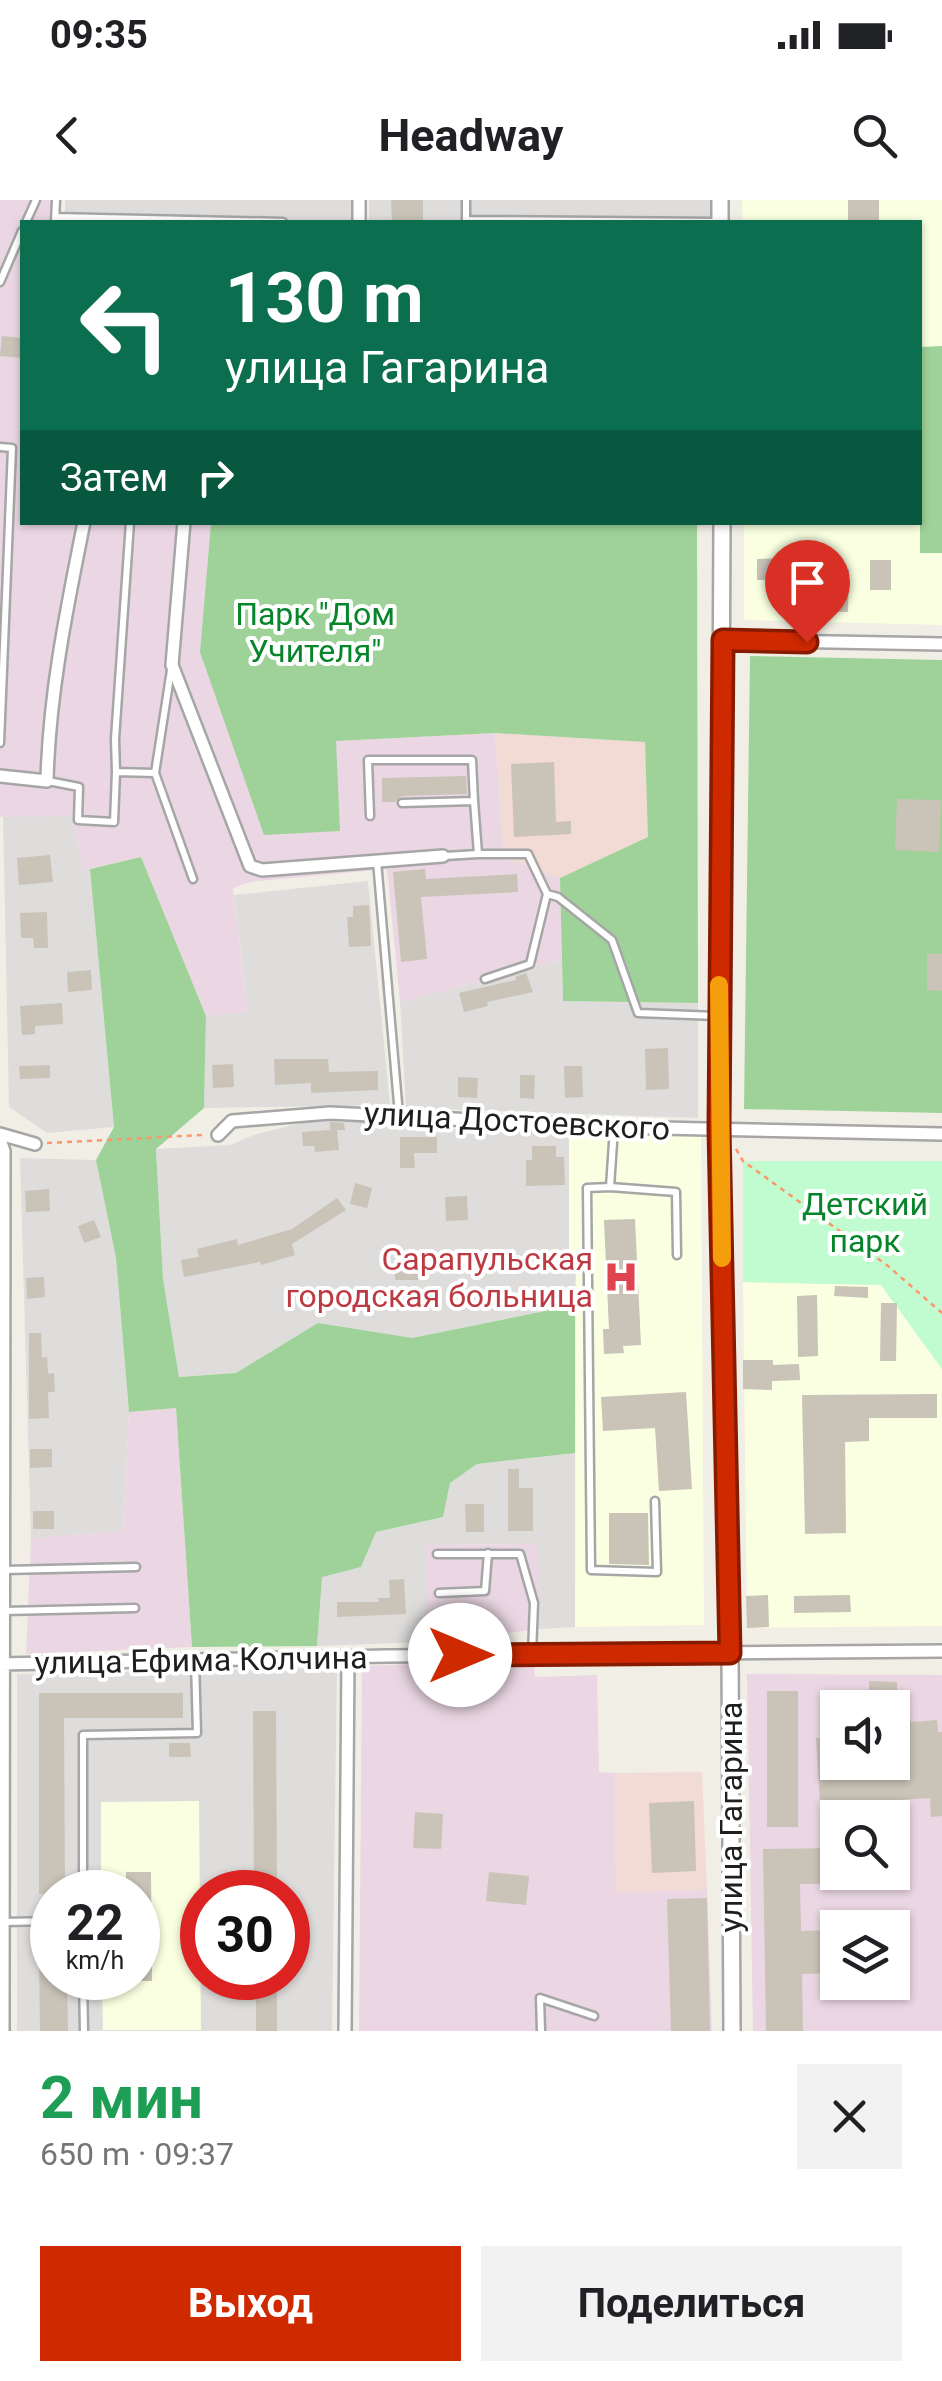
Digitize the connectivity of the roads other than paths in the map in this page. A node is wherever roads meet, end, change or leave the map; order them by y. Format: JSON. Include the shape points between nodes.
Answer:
{"nodes":[{"id":1,"x":56,"y":200,"type":"edge"},
{"id":2,"x":55,"y":220,"type":"edge"},
{"id":3,"x":20,"y":236,"type":"edge"},
{"id":4,"x":0,"y":282,"type":"edge"},
{"id":5,"x":0,"y":447,"type":"edge"},
{"id":6,"x":83,"y":525,"type":"edge"},
{"id":7,"x":130,"y":525,"type":"edge"},
{"id":8,"x":184,"y":525,"type":"edge"},
{"id":9,"x":722,"y":525,"type":"edge"},
{"id":10,"x":723,"y":640,"type":"junction"},
{"id":11,"x":942,"y":644,"type":"edge"},
{"id":12,"x":172,"y":665,"type":"junction"},
{"id":13,"x":1,"y":726,"type":"edge"},
{"id":14,"x":0,"y":743,"type":"edge"},
{"id":15,"x":116,"y":772,"type":"junction"},
{"id":16,"x":155,"y":773,"type":"junction"},
{"id":17,"x":0,"y":776,"type":"edge"},
{"id":18,"x":47,"y":781,"type":"junction"},
{"id":19,"x":474,"y":801,"type":"junction"},
{"id":20,"x":402,"y":803,"type":"dead end"},
{"id":21,"x":370,"y":816,"type":"dead end"},
{"id":22,"x":478,"y":854,"type":"junction"},
{"id":23,"x":444,"y":856,"type":"joint"},
{"id":24,"x":377,"y":860,"type":"junction"},
{"id":25,"x":193,"y":878,"type":"dead end"},
{"id":26,"x":547,"y":894,"type":"junction"},
{"id":27,"x":485,"y":979,"type":"dead end"},
{"id":28,"x":718,"y":1016,"type":"junction"},
{"id":29,"x":399,"y":1116,"type":"junction"},
{"id":30,"x":614,"y":1127,"type":"junction"},
{"id":31,"x":719,"y":1129,"type":"junction"},
{"id":32,"x":218,"y":1134,"type":"road end"},
{"id":33,"x":942,"y":1134,"type":"edge"},
{"id":34,"x":0,"y":1137,"type":"edge"},
{"id":35,"x":35,"y":1144,"type":"road end"},
{"id":36,"x":610,"y":1188,"type":"junction"},
{"id":37,"x":678,"y":1254,"type":"dead end"},
{"id":38,"x":2,"y":1360,"type":"edge"},
{"id":39,"x":654,"y":1500,"type":"dead end"},
{"id":40,"x":488,"y":1553,"type":"junction"},
{"id":41,"x":437,"y":1554,"type":"dead end"},
{"id":42,"x":136,"y":1567,"type":"dead end"},
{"id":43,"x":4,"y":1570,"type":"junction"},
{"id":44,"x":439,"y":1593,"type":"dead end"},
{"id":45,"x":135,"y":1608,"type":"dead end"},
{"id":46,"x":4,"y":1610,"type":"junction"},
{"id":47,"x":942,"y":1651,"type":"edge"},
{"id":48,"x":730,"y":1653,"type":"junction"},
{"id":49,"x":532,"y":1655,"type":"junction"},
{"id":50,"x":348,"y":1658,"type":"junction"},
{"id":51,"x":195,"y":1660,"type":"junction"},
{"id":52,"x":2,"y":1664,"type":"edge"},
{"id":53,"x":1,"y":1782,"type":"edge"},
{"id":54,"x":83,"y":1870,"type":"edge"},
{"id":55,"x":30,"y":1921,"type":"edge"},
{"id":56,"x":1,"y":1922,"type":"edge"},
{"id":57,"x":83,"y":2000,"type":"edge"},
{"id":58,"x":594,"y":2016,"type":"dead end"},
{"id":59,"x":3,"y":2031,"type":"edge"},
{"id":60,"x":84,"y":2031,"type":"edge"},
{"id":61,"x":345,"y":2031,"type":"edge"},
{"id":62,"x":541,"y":2031,"type":"edge"},
{"id":63,"x":732,"y":2031,"type":"edge"}],
"edges":[{"from":1,"to":2,"type":"lane"},
{"from":3,"to":4,"type":"lane"},
{"from":5,"to":13,"type":"lane","via":[[12,448]]},
{"from":6,"to":18,"type":"street"},
{"from":7,"to":15,"type":"lane"},
{"from":8,"to":12,"type":"street"},
{"from":9,"to":10,"type":"street","name":"улица Гагарина"},
{"from":10,"to":11,"type":"street"},
{"from":10,"to":28,"type":"street","name":"улица Гагарина"},
{"from":12,"to":16,"type":"lane"},
{"from":12,"to":24,"type":"street","via":[[250,866]]},
{"from":13,"to":14,"type":"lane"},
{"from":15,"to":16,"type":"lane"},
{"from":15,"to":18,"type":"lane","via":[[114,822],[78,820],[79,787]]},
{"from":16,"to":25,"type":"lane"},
{"from":17,"to":18,"type":"street"},
{"from":19,"to":20,"type":"lane"},
{"from":19,"to":21,"type":"lane","via":[[472,760],[368,760]]},
{"from":19,"to":22,"type":"lane"},
{"from":22,"to":23,"type":"lane"},
{"from":22,"to":26,"type":"lane","via":[[528,854]]},
{"from":23,"to":24,"type":"street"},
{"from":24,"to":29,"type":"lane"},
{"from":26,"to":27,"type":"lane","via":[[530,964]]},
{"from":26,"to":28,"type":"lane","via":[[612,940],[638,1013]]},
{"from":28,"to":31,"type":"street","name":"улица Гагарина"},
{"from":29,"to":30,"type":"street","name":"улица Достоевского"},
{"from":29,"to":32,"type":"street","name":"улица Достоевского","via":[[330,1112],[232,1121]]},
{"from":30,"to":31,"type":"street","name":"улица Достоевского"},
{"from":30,"to":36,"type":"lane"},
{"from":31,"to":33,"type":"street","name":"улица Достоевского"},
{"from":31,"to":48,"type":"street","name":"улица Гагарина"},
{"from":34,"to":35,"type":"street"},
{"from":34,"to":38,"type":"street"},
{"from":36,"to":37,"type":"lane","via":[[676,1192]]},
{"from":36,"to":39,"type":"lane","via":[[587,1188],[591,1570],[656,1572]]},
{"from":38,"to":43,"type":"street"},
{"from":40,"to":41,"type":"lane"},
{"from":40,"to":44,"type":"lane","via":[[485,1592]]},
{"from":40,"to":49,"type":"lane","via":[[520,1554],[534,1602]]},
{"from":42,"to":43,"type":"lane"},
{"from":43,"to":46,"type":"street"},
{"from":45,"to":46,"type":"lane"},
{"from":46,"to":52,"type":"street"},
{"from":47,"to":48,"type":"street","name":"улица Ефима Колчина"},
{"from":48,"to":49,"type":"street","name":"улица Ефима Колчина"},
{"from":48,"to":63,"type":"street","name":"улица Гагарина"},
{"from":49,"to":50,"type":"street","name":"улица Ефима Колчина"},
{"from":50,"to":51,"type":"street","name":"улица Ефима Колчина"},
{"from":50,"to":61,"type":"street"},
{"from":51,"to":52,"type":"street","name":"улица Ефима Колчина"},
{"from":51,"to":54,"type":"lane","via":[[197,1733],[83,1735]]},
{"from":52,"to":53,"type":"street"},
{"from":53,"to":56,"type":"street"},
{"from":55,"to":56,"type":"lane"},
{"from":56,"to":59,"type":"street"},
{"from":57,"to":60,"type":"lane"},
{"from":58,"to":62,"type":"lane","via":[[540,1998]]}]}
